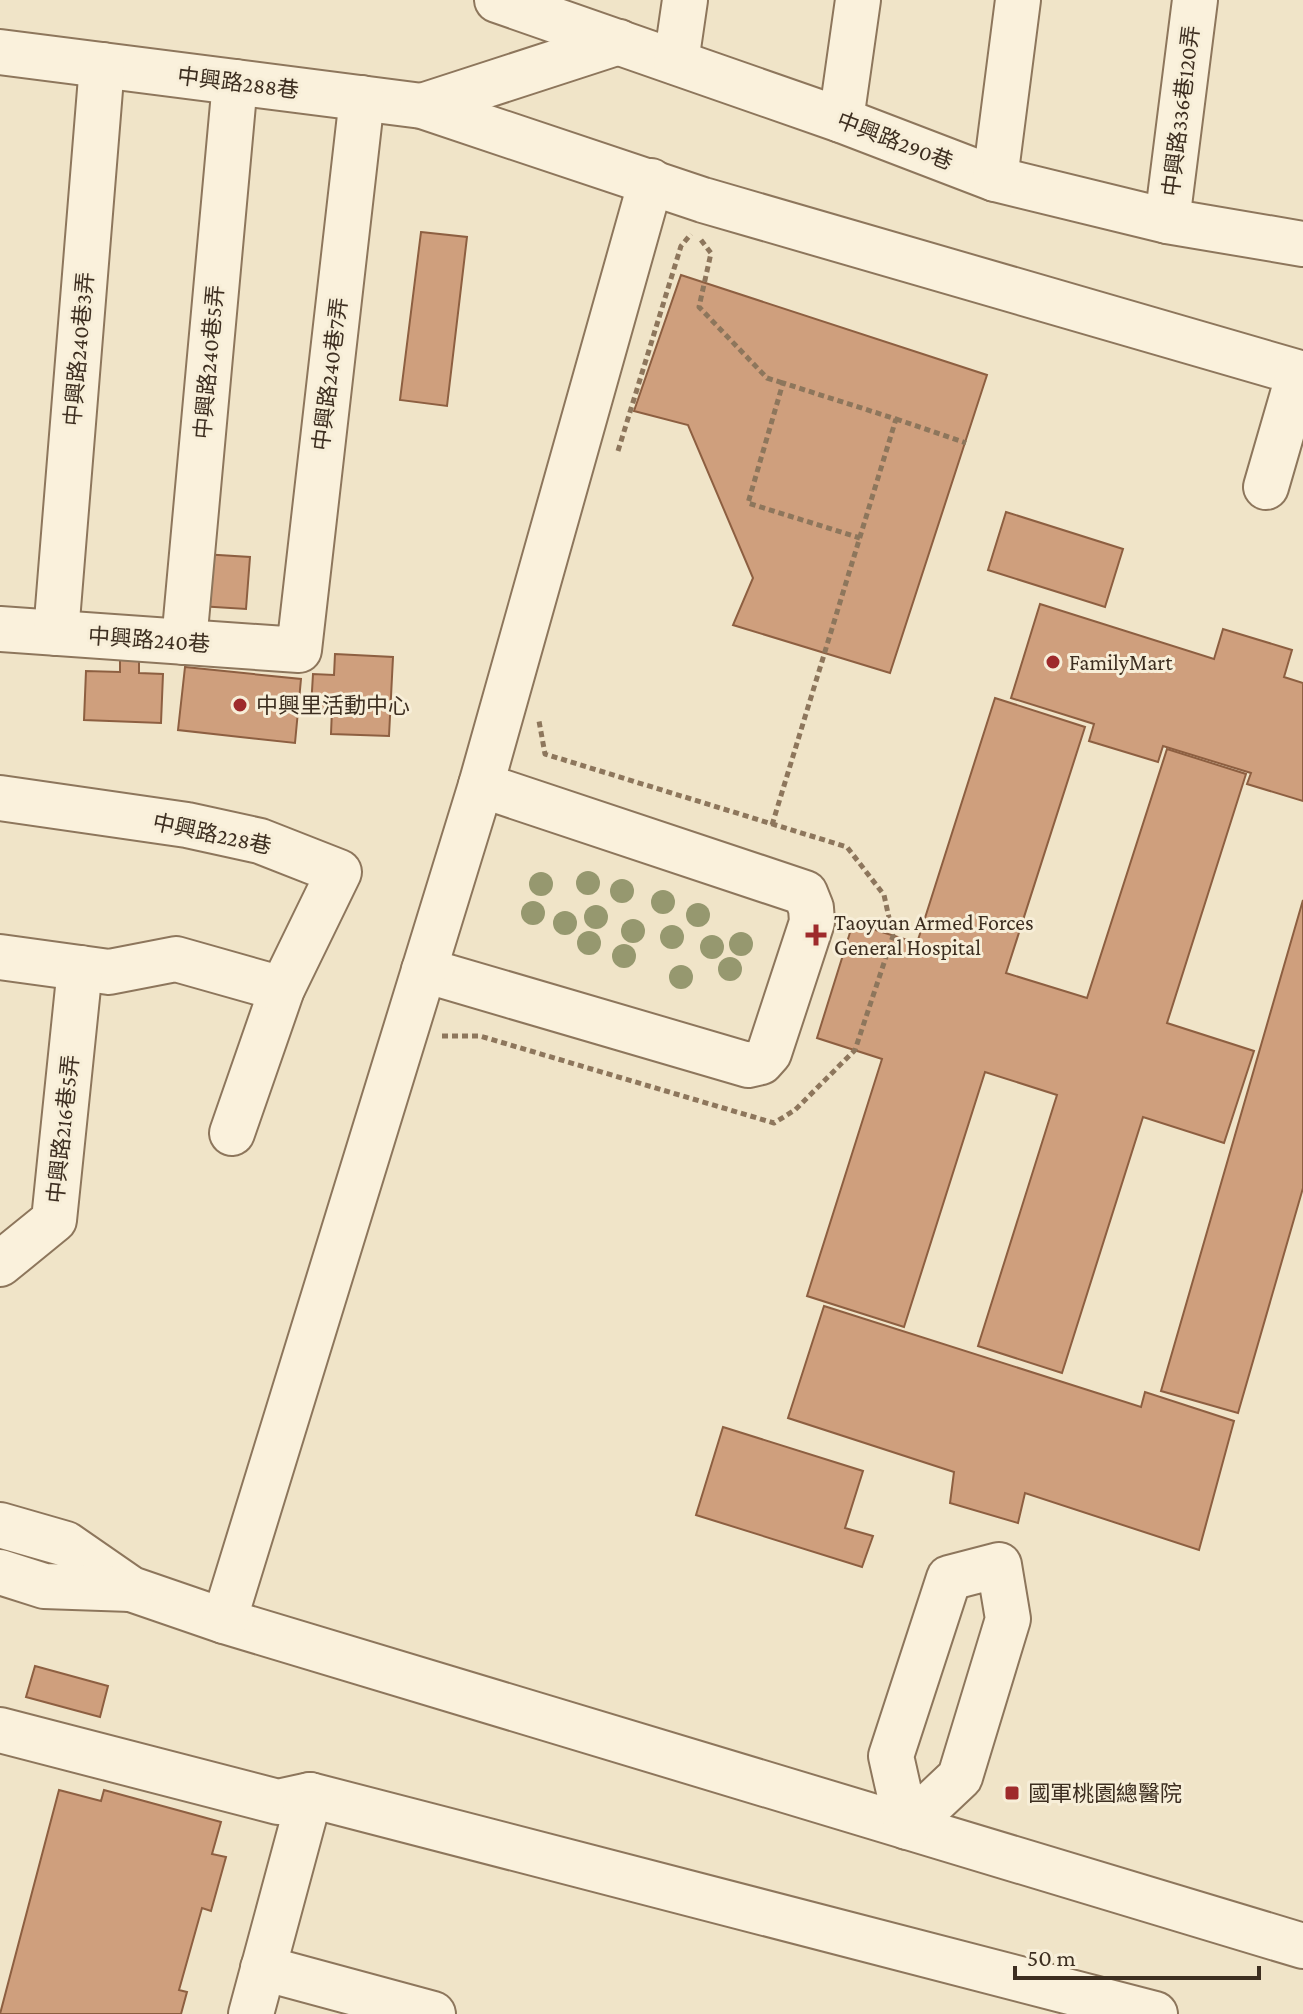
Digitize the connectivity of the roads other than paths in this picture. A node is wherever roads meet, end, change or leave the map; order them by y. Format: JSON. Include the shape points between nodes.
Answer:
{"nodes":[{"id":1,"x":497,"y":0,"type":"edge"},
{"id":2,"x":685,"y":0,"type":"edge"},
{"id":3,"x":858,"y":0,"type":"edge"},
{"id":4,"x":1018,"y":0,"type":"edge"},
{"id":5,"x":1195,"y":0,"type":"edge"},
{"id":6,"x":619,"y":42,"type":"junction"},
{"id":7,"x":0,"y":52,"type":"edge"},
{"id":8,"x":676,"y":62,"type":"junction"},
{"id":9,"x":102,"y":65,"type":"junction"},
{"id":10,"x":235,"y":82,"type":"junction"},
{"id":11,"x":362,"y":98,"type":"junction"},
{"id":12,"x":422,"y":106,"type":"junction"},
{"id":13,"x":841,"y":120,"type":"junction"},
{"id":14,"x":995,"y":179,"type":"junction"},
{"id":15,"x":651,"y":181,"type":"junction"},
{"id":16,"x":1167,"y":221,"type":"junction"},
{"id":17,"x":1303,"y":244,"type":"edge"},
{"id":18,"x":1301,"y":373,"type":"edge"},
{"id":19,"x":1266,"y":487,"type":"dead end"},
{"id":20,"x":0,"y":629,"type":"edge"},
{"id":21,"x":56,"y":633,"type":"junction"},
{"id":22,"x":184,"y":642,"type":"junction"},
{"id":23,"x":299,"y":650,"type":"joint"},
{"id":24,"x":481,"y":785,"type":"junction"},
{"id":25,"x":0,"y":798,"type":"edge"},
{"id":26,"x":0,"y":957,"type":"edge"},
{"id":27,"x":80,"y":968,"type":"junction"},
{"id":28,"x":424,"y":970,"type":"junction"},
{"id":29,"x":282,"y":989,"type":"junction"},
{"id":30,"x":232,"y":1133,"type":"dead end"},
{"id":31,"x":0,"y":1264,"type":"edge"},
{"id":32,"x":0,"y":1525,"type":"edge"},
{"id":33,"x":0,"y":1572,"type":"edge"},
{"id":34,"x":131,"y":1589,"type":"junction"},
{"id":35,"x":224,"y":1621,"type":"junction"},
{"id":36,"x":0,"y":1730,"type":"edge"},
{"id":37,"x":310,"y":1795,"type":"junction"},
{"id":38,"x":907,"y":1827,"type":"junction"},
{"id":39,"x":1303,"y":1946,"type":"edge"},
{"id":40,"x":263,"y":1968,"type":"junction"},
{"id":41,"x":1042,"y":2000,"type":"edge"},
{"id":42,"x":251,"y":2014,"type":"edge"},
{"id":43,"x":433,"y":2014,"type":"edge"},
{"id":44,"x":1155,"y":2014,"type":"edge"}],
"edges":[{"from":1,"to":6,"type":"street","name":"中興路290巷"},
{"from":2,"to":8,"type":"street"},
{"from":3,"to":13,"type":"street"},
{"from":4,"to":14,"type":"street"},
{"from":5,"to":16,"type":"street","name":"中興路336巷120弄"},
{"from":6,"to":8,"type":"street","name":"中興路290巷"},
{"from":6,"to":12,"type":"street"},
{"from":7,"to":9,"type":"street","name":"中興路288巷"},
{"from":8,"to":13,"type":"street","name":"中興路290巷"},
{"from":9,"to":10,"type":"street","name":"中興路288巷"},
{"from":9,"to":21,"type":"street","name":"中興路240巷3弄"},
{"from":10,"to":11,"type":"street","name":"中興路288巷"},
{"from":10,"to":22,"type":"street","name":"中興路240巷5弄"},
{"from":11,"to":12,"type":"street","name":"中興路288巷"},
{"from":11,"to":23,"type":"street","name":"中興路240巷7弄"},
{"from":12,"to":15,"type":"street","name":"中興路288巷"},
{"from":13,"to":14,"type":"street","name":"中興路290巷"},
{"from":14,"to":16,"type":"street","name":"中興路290巷"},
{"from":15,"to":18,"type":"street","name":"中興路288巷"},
{"from":15,"to":24,"type":"street"},
{"from":16,"to":17,"type":"street","name":"中興路290巷"},
{"from":18,"to":19,"type":"street"},
{"from":20,"to":21,"type":"street","name":"中興路240巷"},
{"from":21,"to":22,"type":"street","name":"中興路240巷"},
{"from":22,"to":23,"type":"street","name":"中興路240巷"},
{"from":24,"to":28,"type":"street"},
{"from":24,"to":28,"type":"street","via":[[805,893],[812,922],[769,1053],[748,1065]]},
{"from":25,"to":29,"type":"street","name":"中興路228巷","via":[[187,825],[260,841],[339,872]]},
{"from":26,"to":27,"type":"street"},
{"from":27,"to":29,"type":"street","via":[[109,972],[176,959]]},
{"from":27,"to":31,"type":"street","name":"中興路216巷5弄","via":[[54,1220]]},
{"from":28,"to":35,"type":"street"},
{"from":29,"to":30,"type":"street"},
{"from":32,"to":34,"type":"street","via":[[66,1544]]},
{"from":33,"to":34,"type":"street","via":[[44,1586]]},
{"from":34,"to":35,"type":"street"},
{"from":35,"to":38,"type":"street"},
{"from":36,"to":37,"type":"street","via":[[278,1802]]},
{"from":37,"to":40,"type":"street"},
{"from":37,"to":41,"type":"street"},
{"from":38,"to":38,"type":"street","via":[[960,1777],[1008,1619],[999,1565],[949,1578],[891,1756]]},
{"from":38,"to":39,"type":"street"},
{"from":40,"to":42,"type":"street"},
{"from":40,"to":43,"type":"street"},
{"from":41,"to":44,"type":"street"}]}
